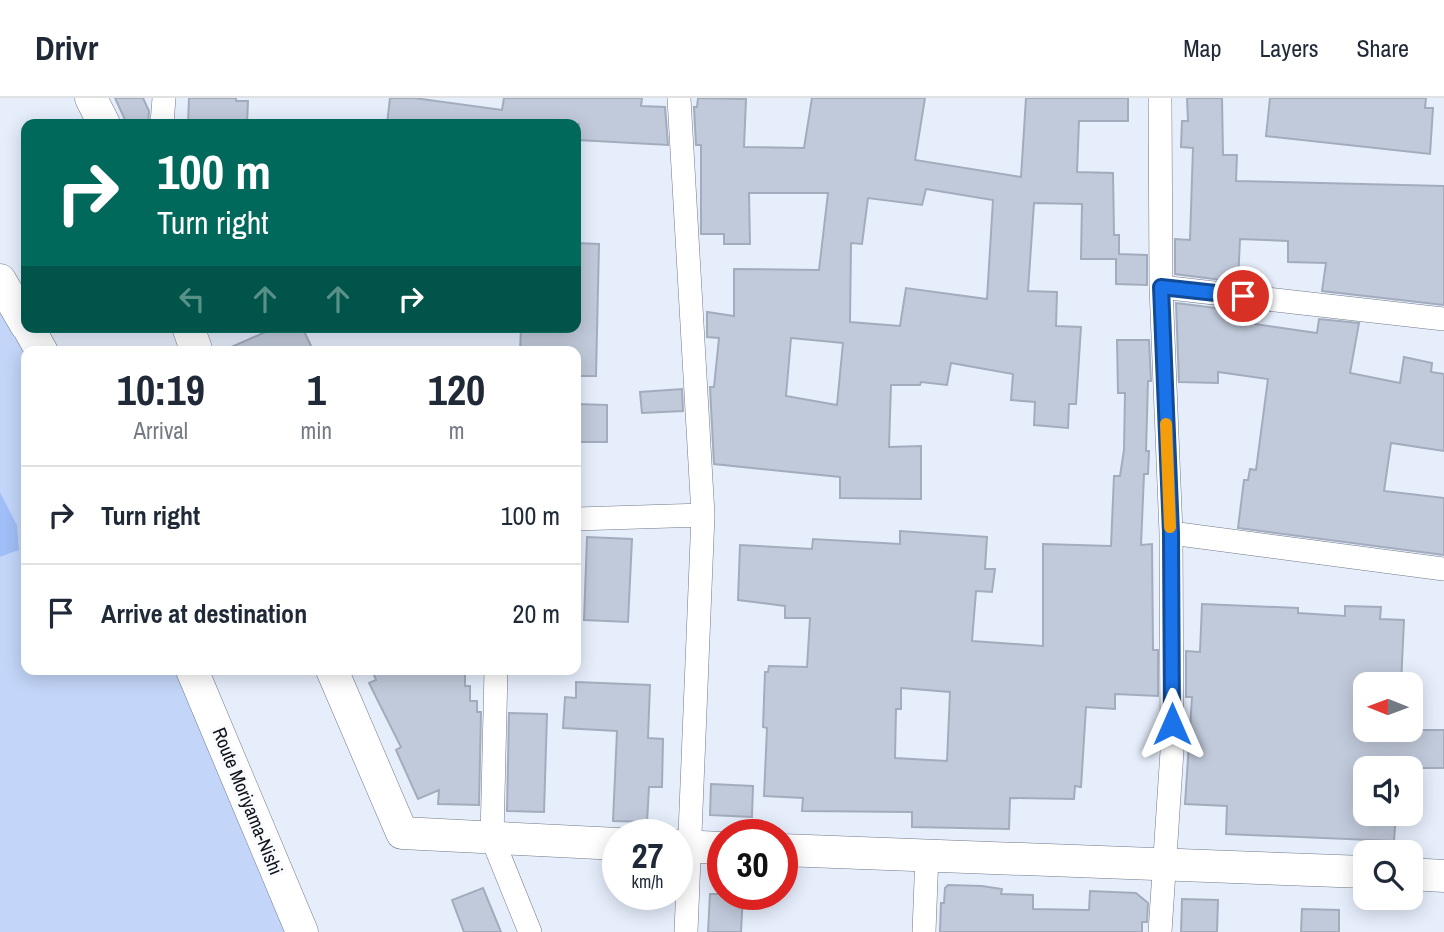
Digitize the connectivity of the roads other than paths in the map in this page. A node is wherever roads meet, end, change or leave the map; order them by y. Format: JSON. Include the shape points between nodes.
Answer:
{"nodes":[{"id":1,"x":91,"y":98,"type":"edge"},
{"id":2,"x":164,"y":98,"type":"edge"},
{"id":3,"x":679,"y":98,"type":"edge"},
{"id":4,"x":1160,"y":98,"type":"edge"},
{"id":5,"x":102,"y":119,"type":"edge"},
{"id":6,"x":162,"y":119,"type":"edge"},
{"id":7,"x":0,"y":280,"type":"edge"},
{"id":8,"x":1161,"y":287,"type":"junction"},
{"id":9,"x":21,"y":316,"type":"edge"},
{"id":10,"x":1444,"y":319,"type":"edge"},
{"id":11,"x":703,"y":515,"type":"junction"},
{"id":12,"x":581,"y":519,"type":"edge"},
{"id":13,"x":1171,"y":533,"type":"junction"},
{"id":14,"x":1444,"y":569,"type":"edge"},
{"id":15,"x":194,"y":675,"type":"edge"},
{"id":16,"x":334,"y":675,"type":"edge"},
{"id":17,"x":496,"y":675,"type":"edge"},
{"id":18,"x":686,"y":819,"type":"edge"},
{"id":19,"x":492,"y":838,"type":"junction"},
{"id":20,"x":602,"y":843,"type":"edge"},
{"id":21,"x":798,"y":850,"type":"edge"},
{"id":22,"x":927,"y":854,"type":"junction"},
{"id":23,"x":1163,"y":864,"type":"junction"},
{"id":24,"x":1353,"y":872,"type":"edge"},
{"id":25,"x":1423,"y":875,"type":"edge"},
{"id":26,"x":1444,"y":876,"type":"edge"},
{"id":27,"x":685,"y":910,"type":"edge"},
{"id":28,"x":302,"y":932,"type":"edge"},
{"id":29,"x":530,"y":932,"type":"edge"},
{"id":30,"x":685,"y":932,"type":"edge"},
{"id":31,"x":924,"y":932,"type":"edge"},
{"id":32,"x":1160,"y":932,"type":"edge"}],
"edges":[{"from":1,"to":5,"type":"street"},
{"from":2,"to":6,"type":"street"},
{"from":3,"to":11,"type":"street"},
{"from":4,"to":8,"type":"street"},
{"from":7,"to":9,"type":"street"},
{"from":8,"to":10,"type":"street"},
{"from":8,"to":13,"type":"street"},
{"from":11,"to":12,"type":"street"},
{"from":11,"to":18,"type":"street"},
{"from":13,"to":14,"type":"street"},
{"from":13,"to":23,"type":"street","via":[[1172,751]]},
{"from":15,"to":28,"type":"street","name":"Route Moriyama-Nishi"},
{"from":16,"to":19,"type":"street","via":[[402,833]]},
{"from":17,"to":19,"type":"street"},
{"from":19,"to":20,"type":"street"},
{"from":19,"to":29,"type":"street"},
{"from":21,"to":22,"type":"street"},
{"from":22,"to":23,"type":"street"},
{"from":22,"to":31,"type":"street"},
{"from":23,"to":24,"type":"street"},
{"from":23,"to":32,"type":"street"},
{"from":25,"to":26,"type":"street"},
{"from":27,"to":30,"type":"street"}]}
